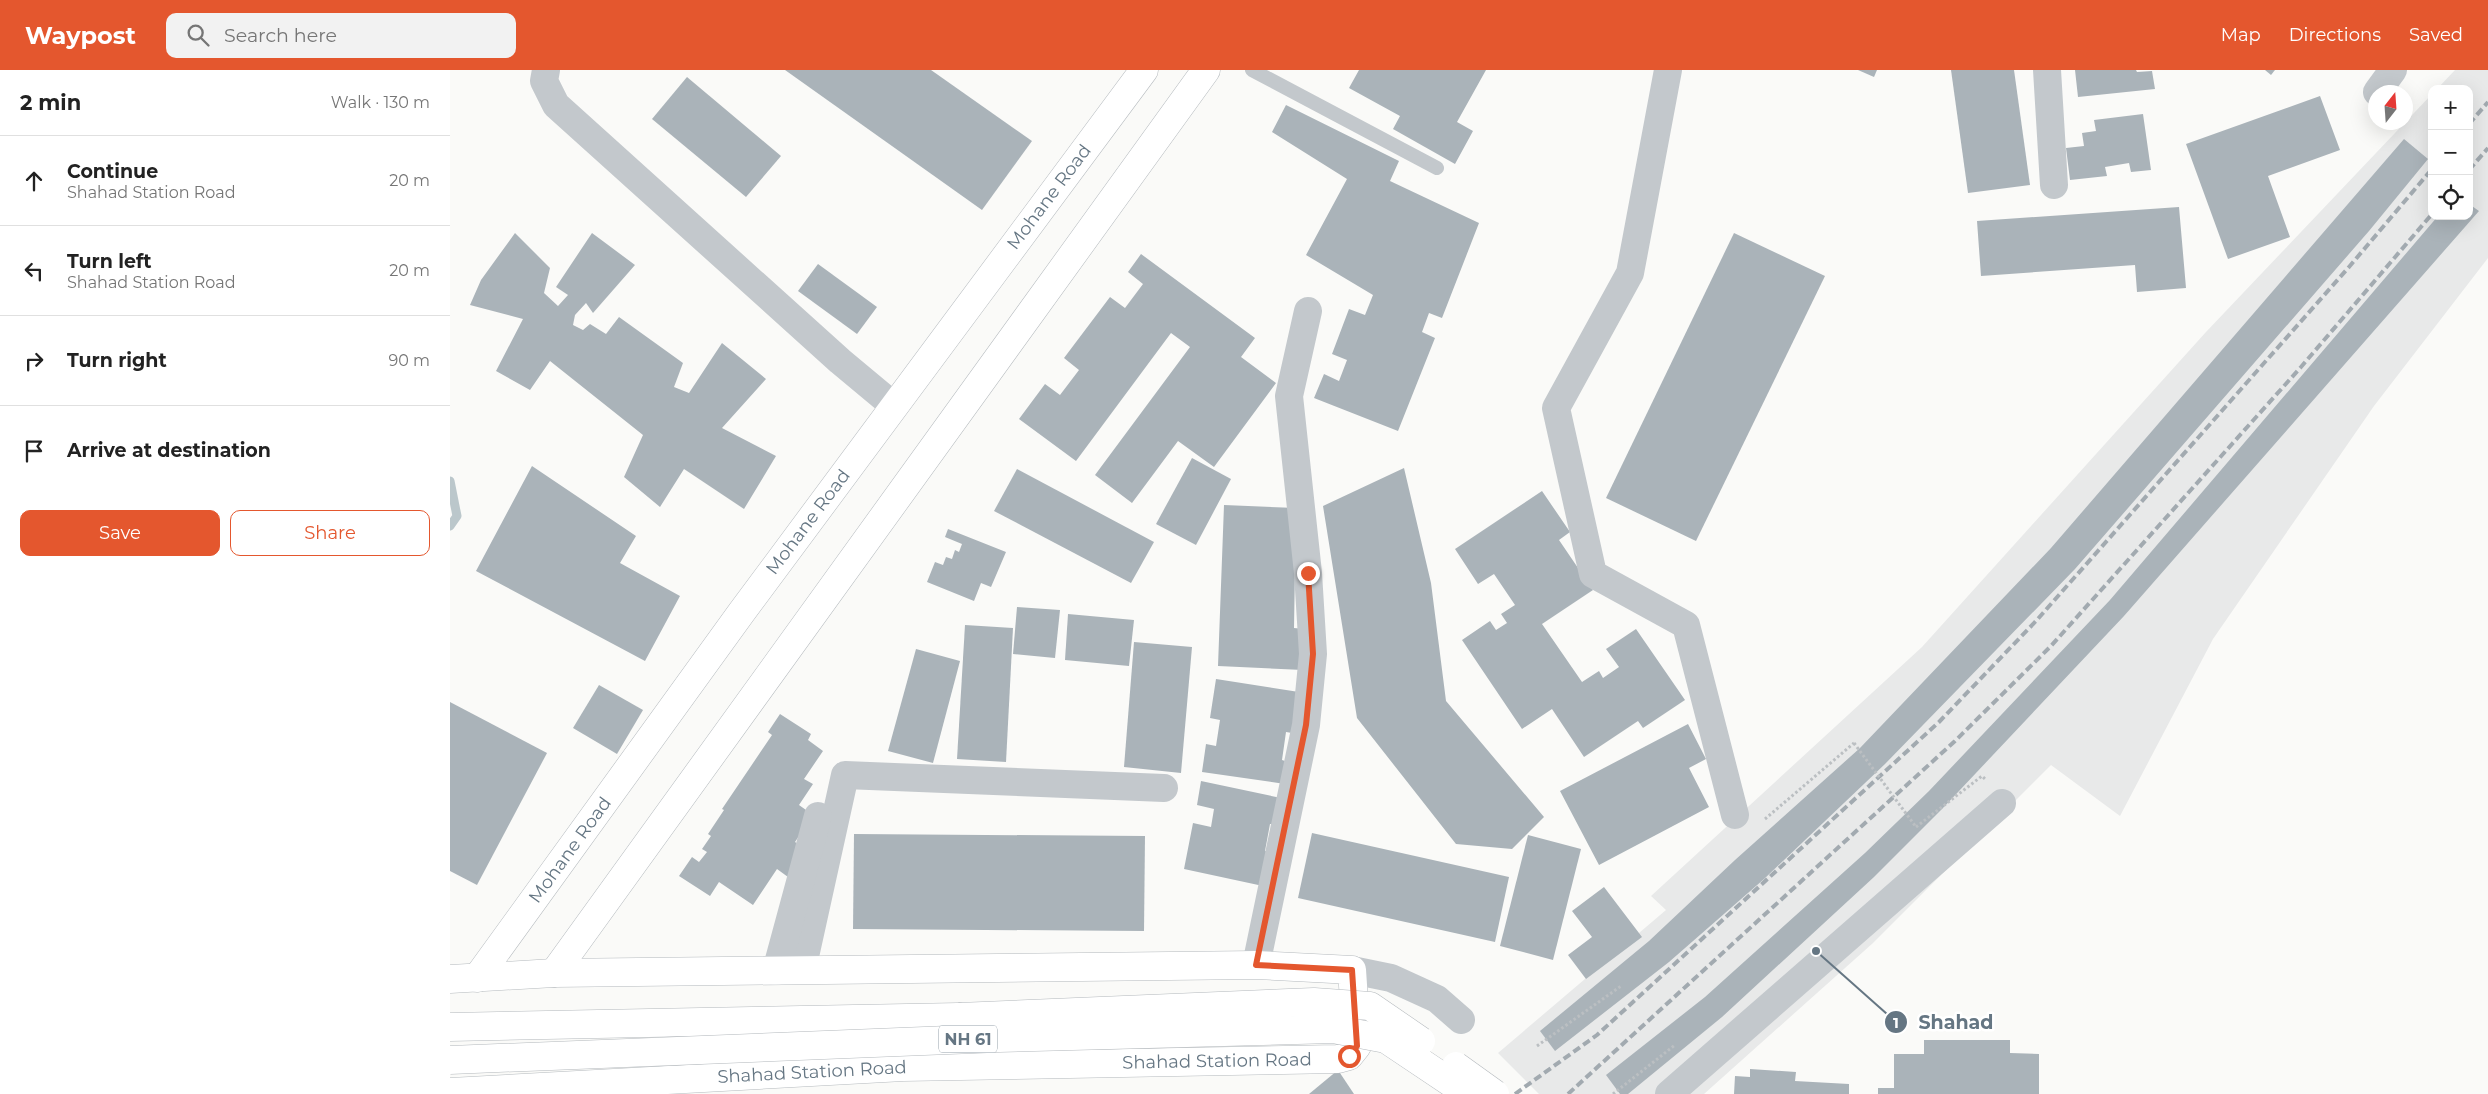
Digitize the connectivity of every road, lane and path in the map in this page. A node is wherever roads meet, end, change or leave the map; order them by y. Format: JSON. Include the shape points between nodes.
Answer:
{"nodes":[{"id":1,"x":546,"y":70,"type":"edge"},
{"id":2,"x":1144,"y":70,"type":"edge"},
{"id":3,"x":1206,"y":70,"type":"edge"},
{"id":4,"x":1252,"y":70,"type":"edge"},
{"id":5,"x":1668,"y":70,"type":"edge"},
{"id":6,"x":2047,"y":70,"type":"edge"},
{"id":7,"x":2393,"y":70,"type":"edge"},
{"id":8,"x":2382,"y":85,"type":"edge"},
{"id":9,"x":1437,"y":168,"type":"dead end"},
{"id":10,"x":2054,"y":185,"type":"dead end"},
{"id":11,"x":1308,"y":311,"type":"dead end"},
{"id":12,"x":894,"y":406,"type":"junction"},
{"id":13,"x":1982,"y":776,"type":"dead end"},
{"id":14,"x":1164,"y":788,"type":"dead end"},
{"id":15,"x":2002,"y":803,"type":"dead end"},
{"id":16,"x":1735,"y":815,"type":"dead end"},
{"id":17,"x":818,"y":816,"type":"dead end"},
{"id":18,"x":1765,"y":820,"type":"dead end"},
{"id":19,"x":1256,"y":965,"type":"junction"},
{"id":20,"x":802,"y":970,"type":"junction"},
{"id":21,"x":1352,"y":970,"type":"junction"},
{"id":22,"x":776,"y":971,"type":"junction"},
{"id":23,"x":554,"y":973,"type":"junction"},
{"id":24,"x":477,"y":978,"type":"junction"},
{"id":25,"x":450,"y":979,"type":"edge"},
{"id":26,"x":1621,"y":986,"type":"dead end"},
{"id":27,"x":1461,"y":1020,"type":"dead end"},
{"id":28,"x":450,"y":1027,"type":"edge"},
{"id":29,"x":1674,"y":1045,"type":"dead end"},
{"id":30,"x":1537,"y":1046,"type":"dead end"},
{"id":31,"x":450,"y":1060,"type":"edge"},
{"id":32,"x":622,"y":1088,"type":"edge"},
{"id":33,"x":450,"y":1092,"type":"edge"},
{"id":34,"x":1468,"y":1094,"type":"edge"},
{"id":35,"x":1495,"y":1094,"type":"edge"},
{"id":36,"x":1613,"y":1094,"type":"edge"},
{"id":37,"x":1669,"y":1094,"type":"edge"}],
"edges":[{"from":1,"to":12,"type":"street","via":[[544,81],[556,105]]},
{"from":2,"to":12,"type":"main road","name":"Mohane Road"},
{"from":3,"to":23,"type":"main road"},
{"from":4,"to":9,"type":"lane"},
{"from":5,"to":16,"type":"street","via":[[1630,272],[1556,408],[1593,574],[1686,625]]},
{"from":6,"to":10,"type":"street"},
{"from":7,"to":8,"type":"street"},
{"from":11,"to":19,"type":"street","via":[[1289,396],[1308,573],[1313,654],[1306,725]]},
{"from":12,"to":24,"type":"main road","name":"Mohane Road"},
{"from":13,"to":18,"type":"path","bridge":true,"via":[[1916,827],[1854,743]]},
{"from":14,"to":20,"type":"street","via":[[845,775]]},
{"from":15,"to":37,"type":"street"},
{"from":17,"to":22,"type":"street"},
{"from":19,"to":20,"type":"main road"},
{"from":19,"to":21,"type":"main road"},
{"from":20,"to":22,"type":"main road"},
{"from":21,"to":27,"type":"street","via":[[1391,978],[1437,1000]]},
{"from":21,"to":32,"type":"main road","name":"Shahad Station Road","via":[[1357,1046],[1349,1056],[1338,1059],[903,1067]]},
{"from":22,"to":23,"type":"main road"},
{"from":23,"to":24,"type":"main road"},
{"from":24,"to":25,"type":"main road"},
{"from":26,"to":30,"type":"path"},
{"from":28,"to":35,"type":"main road","number":"NH 61","bridge":true,"via":[[959,1017],[1314,1002],[1370,1006]]},
{"from":29,"to":36,"type":"path"},
{"from":31,"to":34,"type":"main road","number":"NH 61","bridge":true,"via":[[960,1039],[1333,1029],[1386,1039]]},
{"from":32,"to":33,"type":"main road","name":"Shahad Station Road"}]}
